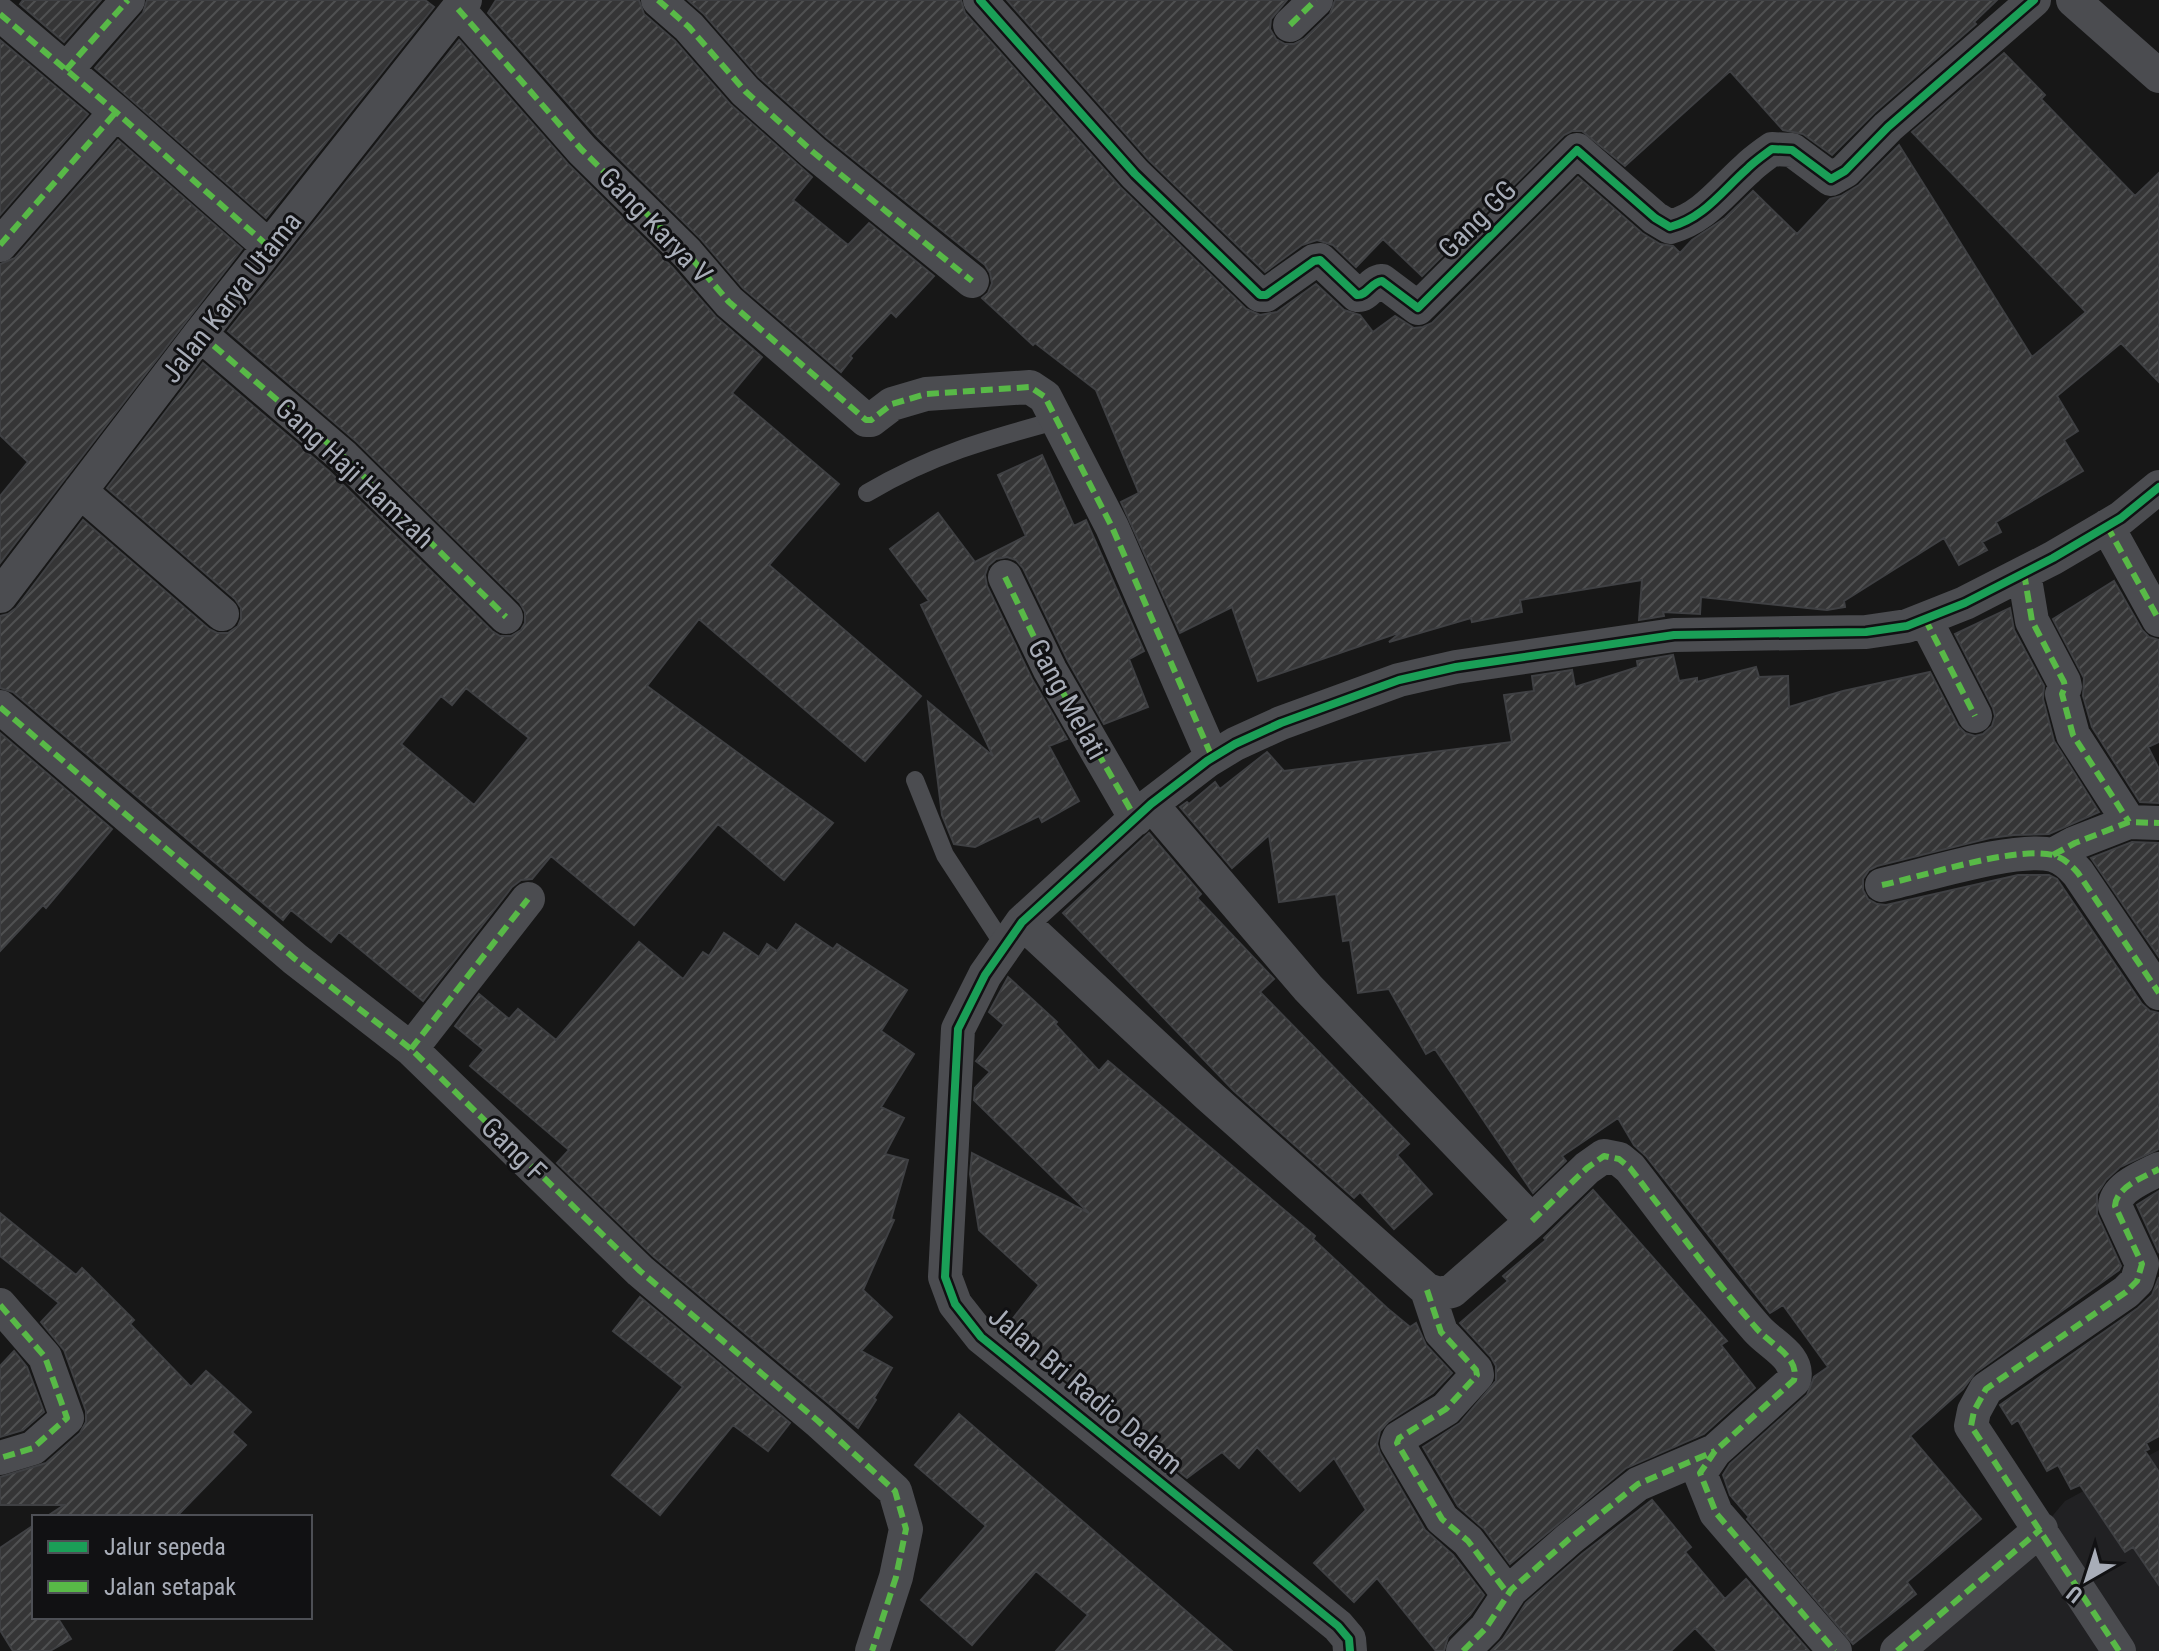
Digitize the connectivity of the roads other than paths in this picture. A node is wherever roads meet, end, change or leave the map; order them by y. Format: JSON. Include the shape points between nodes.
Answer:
{"nodes":[{"id":1,"x":128,"y":0,"type":"edge"},
{"id":2,"x":658,"y":0,"type":"edge"},
{"id":3,"x":980,"y":0,"type":"edge"},
{"id":4,"x":1316,"y":0,"type":"edge"},
{"id":5,"x":2034,"y":0,"type":"edge"},
{"id":6,"x":2073,"y":0,"type":"edge"},
{"id":7,"x":462,"y":4,"type":"edge"},
{"id":8,"x":0,"y":14,"type":"edge"},
{"id":9,"x":1290,"y":25,"type":"dead end"},
{"id":10,"x":66,"y":70,"type":"junction"},
{"id":11,"x":2159,"y":76,"type":"edge"},
{"id":12,"x":116,"y":112,"type":"junction"},
{"id":13,"x":0,"y":245,"type":"edge"},
{"id":14,"x":269,"y":247,"type":"junction"},
{"id":15,"x":972,"y":281,"type":"dead end"},
{"id":16,"x":200,"y":334,"type":"junction"},
{"id":17,"x":1059,"y":420,"type":"junction"},
{"id":18,"x":2159,"y":487,"type":"edge"},
{"id":19,"x":80,"y":491,"type":"junction"},
{"id":20,"x":867,"y":493,"type":"dead end"},
{"id":21,"x":2107,"y":526,"type":"junction"},
{"id":22,"x":2024,"y":573,"type":"junction"},
{"id":23,"x":1005,"y":577,"type":"dead end"},
{"id":24,"x":0,"y":596,"type":"edge"},
{"id":25,"x":222,"y":614,"type":"dead end"},
{"id":26,"x":506,"y":617,"type":"dead end"},
{"id":27,"x":1925,"y":619,"type":"junction"},
{"id":28,"x":2159,"y":620,"type":"edge"},
{"id":29,"x":0,"y":707,"type":"edge"},
{"id":30,"x":1975,"y":716,"type":"dead end"},
{"id":31,"x":1212,"y":757,"type":"junction"},
{"id":32,"x":915,"y":780,"type":"dead end"},
{"id":33,"x":1144,"y":812,"type":"junction"},
{"id":34,"x":2144,"y":823,"type":"edge"},
{"id":35,"x":2053,"y":855,"type":"junction"},
{"id":36,"x":1882,"y":885,"type":"dead end"},
{"id":37,"x":528,"y":899,"type":"dead end"},
{"id":38,"x":1013,"y":934,"type":"junction"},
{"id":39,"x":2159,"y":993,"type":"edge"},
{"id":40,"x":411,"y":1049,"type":"junction"},
{"id":41,"x":2159,"y":1169,"type":"edge"},
{"id":42,"x":1532,"y":1221,"type":"junction"},
{"id":43,"x":1427,"y":1290,"type":"junction"},
{"id":44,"x":0,"y":1305,"type":"edge"},
{"id":45,"x":1715,"y":1451,"type":"junction"},
{"id":46,"x":0,"y":1458,"type":"edge"},
{"id":47,"x":2041,"y":1529,"type":"junction"},
{"id":48,"x":1511,"y":1590,"type":"junction"},
{"id":49,"x":872,"y":1651,"type":"edge"},
{"id":50,"x":1350,"y":1651,"type":"edge"},
{"id":51,"x":1463,"y":1651,"type":"edge"},
{"id":52,"x":1835,"y":1651,"type":"edge"},
{"id":53,"x":1897,"y":1651,"type":"edge"},
{"id":54,"x":2119,"y":1651,"type":"edge"}],
"edges":[{"from":1,"to":10,"type":"street"},
{"from":2,"to":15,"type":"street","via":[[745,91],[813,152]]},
{"from":3,"to":5,"type":"street","name":"Gang GG","via":[[1135,174],[1260,295],[1320,260],[1357,295],[1382,281],[1418,308],[1577,150],[1670,227],[1687,223],[1714,203],[1772,149],[1792,150],[1831,179]]},
{"from":4,"to":9,"type":"street"},
{"from":6,"to":11,"type":"street"},
{"from":7,"to":14,"type":"street","name":"Jalan Karya Utama"},
{"from":7,"to":17,"type":"street","name":"Gang Karya V","via":[[582,150],[729,302],[861,417],[871,420],[892,404],[926,394],[1008,386],[1038,391]]},
{"from":8,"to":10,"type":"street"},
{"from":10,"to":12,"type":"street"},
{"from":12,"to":13,"type":"street"},
{"from":12,"to":14,"type":"street"},
{"from":14,"to":16,"type":"street","name":"Jalan Karya Utama"},
{"from":16,"to":19,"type":"street","name":"Jalan Karya Utama"},
{"from":16,"to":26,"type":"street","name":"Gang Haji Hamzah","via":[[344,457]]},
{"from":17,"to":20,"type":"lane","via":[[970,444]]},
{"from":17,"to":31,"type":"street","via":[[1112,527]]},
{"from":18,"to":21,"type":"street","name":"Jalan Bri Radio Dalam"},
{"from":19,"to":24,"type":"street","name":"Jalan Karya Utama"},
{"from":19,"to":25,"type":"street"},
{"from":21,"to":22,"type":"street","name":"Jalan Bri Radio Dalam"},
{"from":21,"to":28,"type":"street"},
{"from":22,"to":27,"type":"street","name":"Jalan Bri Radio Dalam"},
{"from":22,"to":34,"type":"street","via":[[2032,621],[2064,682],[2073,735]]},
{"from":23,"to":33,"type":"street","name":"Gang Melati","via":[[1050,670]]},
{"from":27,"to":30,"type":"street"},
{"from":27,"to":31,"type":"street","name":"Jalan Bri Radio Dalam","via":[[1866,632],[1674,635],[1456,667],[1399,680],[1281,723]]},
{"from":29,"to":40,"type":"street","name":"Gang F","via":[[295,959]]},
{"from":31,"to":33,"type":"street","name":"Jalan Bri Radio Dalam"},
{"from":32,"to":38,"type":"lane","via":[[945,855]]},
{"from":33,"to":38,"type":"street","name":"Jalan Bri Radio Dalam"},
{"from":33,"to":42,"type":"street","name":"Gang Melati"},
{"from":34,"to":35,"type":"street","via":[[2075,843]]},
{"from":35,"to":36,"type":"street","via":[[2020,853]]},
{"from":35,"to":39,"type":"street","via":[[2078,873]]},
{"from":37,"to":40,"type":"street"},
{"from":38,"to":43,"type":"street","via":[[1208,1095]]},
{"from":38,"to":50,"type":"street","name":"Jalan Bri Radio Dalam","via":[[958,1029],[945,1277],[955,1304],[981,1337],[1338,1626],[1349,1639]]},
{"from":40,"to":49,"type":"street","name":"Gang F","via":[[640,1271],[895,1491],[906,1529]]},
{"from":41,"to":47,"type":"street","via":[[2116,1198],[2142,1264],[2137,1281],[1986,1389],[1974,1411],[1971,1426]]},
{"from":42,"to":43,"type":"street","via":[[1452,1291]]},
{"from":42,"to":45,"type":"street","via":[[1587,1168],[1604,1156],[1619,1159],[1729,1297],[1767,1341],[1792,1360],[1794,1380]]},
{"from":43,"to":48,"type":"street","via":[[1441,1332],[1477,1375],[1446,1409],[1397,1443],[1442,1519],[1463,1535],[1505,1590]]},
{"from":44,"to":46,"type":"street","via":[[45,1357],[67,1418],[33,1448]]},
{"from":45,"to":48,"type":"street","via":[[1638,1484]]},
{"from":45,"to":52,"type":"street","via":[[1700,1473],[1716,1513]]},
{"from":47,"to":53,"type":"street"},
{"from":47,"to":54,"type":"street"},
{"from":48,"to":51,"type":"street"}]}
